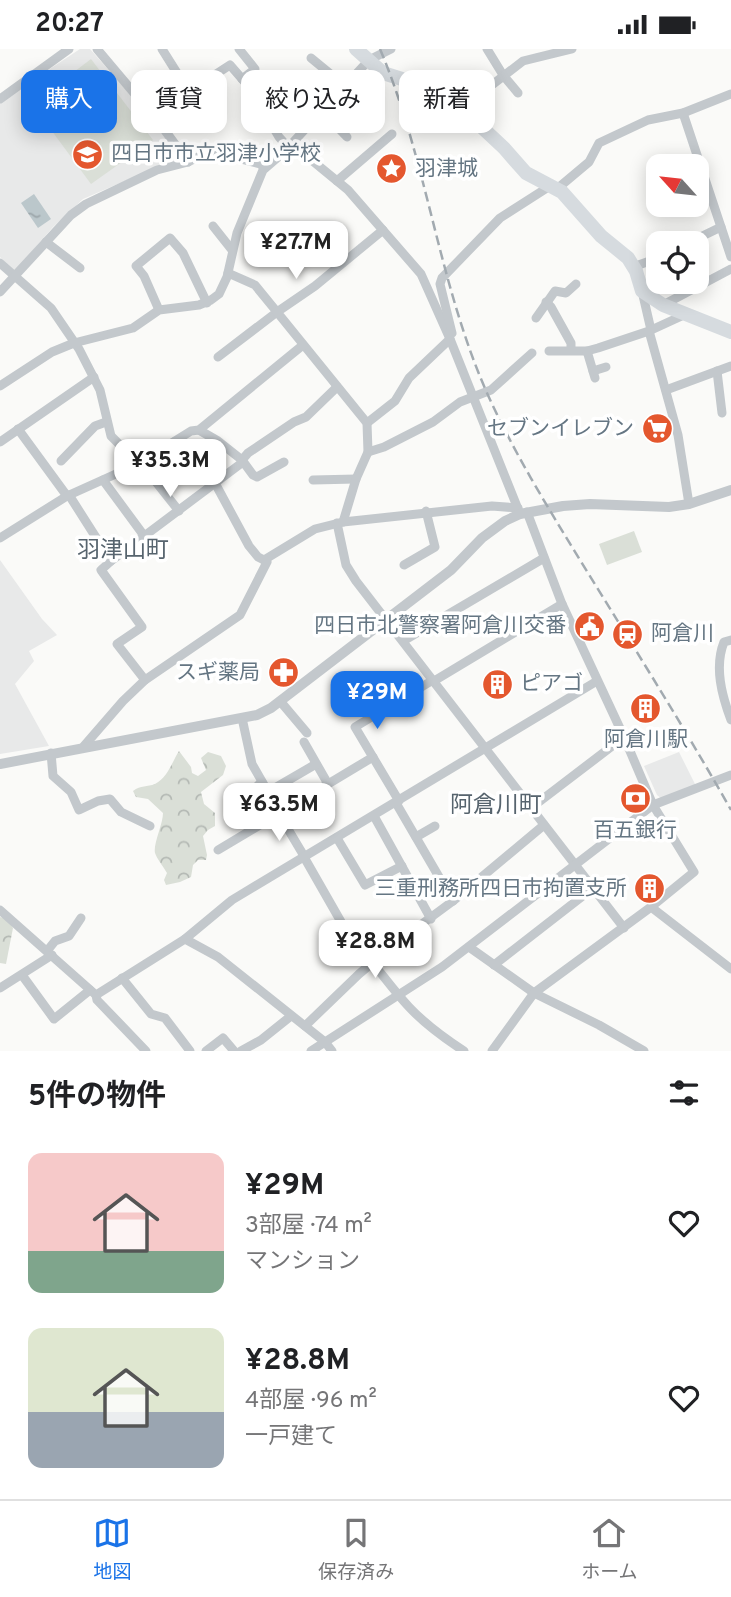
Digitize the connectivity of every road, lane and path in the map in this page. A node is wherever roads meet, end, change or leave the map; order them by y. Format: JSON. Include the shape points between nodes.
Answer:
{"nodes":[{"id":1,"x":69,"y":49,"type":"edge"},
{"id":2,"x":97,"y":49,"type":"edge"},
{"id":3,"x":162,"y":49,"type":"edge"},
{"id":4,"x":239,"y":49,"type":"edge"},
{"id":5,"x":356,"y":49,"type":"edge"},
{"id":6,"x":391,"y":49,"type":"edge"},
{"id":7,"x":487,"y":49,"type":"edge"},
{"id":8,"x":572,"y":49,"type":"edge"},
{"id":9,"x":311,"y":58,"type":"dead end"},
{"id":10,"x":369,"y":60,"type":"junction"},
{"id":11,"x":176,"y":70,"type":"edge"},
{"id":12,"x":222,"y":70,"type":"edge"},
{"id":13,"x":254,"y":70,"type":"edge"},
{"id":14,"x":326,"y":70,"type":"edge"},
{"id":15,"x":360,"y":70,"type":"edge"},
{"id":16,"x":503,"y":75,"type":"junction"},
{"id":17,"x":241,"y":78,"type":"edge"},
{"id":18,"x":495,"y":82,"type":"edge"},
{"id":19,"x":518,"y":93,"type":"dead end"},
{"id":20,"x":731,"y":94,"type":"edge"},
{"id":21,"x":0,"y":99,"type":"edge"},
{"id":22,"x":683,"y":113,"type":"junction"},
{"id":23,"x":281,"y":133,"type":"edge"},
{"id":24,"x":302,"y":133,"type":"edge"},
{"id":25,"x":343,"y":133,"type":"edge"},
{"id":26,"x":392,"y":134,"type":"dead end"},
{"id":27,"x":347,"y":137,"type":"dead end"},
{"id":28,"x":290,"y":146,"type":"junction"},
{"id":29,"x":188,"y":162,"type":"junction"},
{"id":30,"x":265,"y":168,"type":"junction"},
{"id":31,"x":337,"y":181,"type":"junction"},
{"id":32,"x":554,"y":187,"type":"junction"},
{"id":33,"x":213,"y":226,"type":"dead end"},
{"id":34,"x":721,"y":227,"type":"junction"},
{"id":35,"x":383,"y":230,"type":"junction"},
{"id":36,"x":709,"y":233,"type":"edge"},
{"id":37,"x":46,"y":242,"type":"junction"},
{"id":38,"x":232,"y":250,"type":"junction"},
{"id":39,"x":731,"y":257,"type":"edge"},
{"id":40,"x":646,"y":262,"type":"edge"},
{"id":41,"x":0,"y":263,"type":"edge"},
{"id":42,"x":634,"y":267,"type":"junction"},
{"id":43,"x":80,"y":268,"type":"dead end"},
{"id":44,"x":731,"y":269,"type":"edge"},
{"id":45,"x":228,"y":273,"type":"junction"},
{"id":46,"x":15,"y":277,"type":"junction"},
{"id":47,"x":576,"y":284,"type":"dead end"},
{"id":48,"x":642,"y":291,"type":"junction"},
{"id":49,"x":0,"y":292,"type":"edge"},
{"id":50,"x":546,"y":302,"type":"junction"},
{"id":51,"x":207,"y":303,"type":"junction"},
{"id":52,"x":663,"y":305,"type":"junction"},
{"id":53,"x":159,"y":310,"type":"junction"},
{"id":54,"x":277,"y":311,"type":"junction"},
{"id":55,"x":686,"y":314,"type":"junction"},
{"id":56,"x":536,"y":318,"type":"dead end"},
{"id":57,"x":650,"y":330,"type":"junction"},
{"id":58,"x":731,"y":332,"type":"edge"},
{"id":59,"x":449,"y":336,"type":"junction"},
{"id":60,"x":74,"y":343,"type":"junction"},
{"id":61,"x":303,"y":345,"type":"junction"},
{"id":62,"x":571,"y":350,"type":"junction"},
{"id":63,"x":549,"y":351,"type":"dead end"},
{"id":64,"x":587,"y":351,"type":"junction"},
{"id":65,"x":532,"y":353,"type":"dead end"},
{"id":66,"x":218,"y":357,"type":"dead end"},
{"id":67,"x":731,"y":366,"type":"edge"},
{"id":68,"x":606,"y":367,"type":"dead end"},
{"id":69,"x":717,"y":371,"type":"junction"},
{"id":70,"x":94,"y":377,"type":"junction"},
{"id":71,"x":0,"y":386,"type":"edge"},
{"id":72,"x":337,"y":387,"type":"junction"},
{"id":73,"x":666,"y":390,"type":"junction"},
{"id":74,"x":473,"y":397,"type":"junction"},
{"id":75,"x":722,"y":413,"type":"dead end"},
{"id":76,"x":106,"y":422,"type":"junction"},
{"id":77,"x":367,"y":423,"type":"junction"},
{"id":78,"x":18,"y":429,"type":"junction"},
{"id":79,"x":199,"y":430,"type":"junction"},
{"id":80,"x":0,"y":442,"type":"edge"},
{"id":81,"x":174,"y":442,"type":"junction"},
{"id":82,"x":368,"y":452,"type":"junction"},
{"id":83,"x":61,"y":461,"type":"dead end"},
{"id":84,"x":242,"y":461,"type":"junction"},
{"id":85,"x":284,"y":462,"type":"dead end"},
{"id":86,"x":138,"y":464,"type":"junction"},
{"id":87,"x":356,"y":479,"type":"junction"},
{"id":88,"x":103,"y":480,"type":"junction"},
{"id":89,"x":313,"y":480,"type":"dead end"},
{"id":90,"x":215,"y":483,"type":"junction"},
{"id":91,"x":731,"y":489,"type":"edge"},
{"id":92,"x":68,"y":496,"type":"junction"},
{"id":93,"x":689,"y":504,"type":"junction"},
{"id":94,"x":179,"y":511,"type":"junction"},
{"id":95,"x":426,"y":511,"type":"junction"},
{"id":96,"x":522,"y":511,"type":"junction"},
{"id":97,"x":340,"y":522,"type":"junction"},
{"id":98,"x":145,"y":537,"type":"junction"},
{"id":99,"x":0,"y":538,"type":"edge"},
{"id":100,"x":544,"y":558,"type":"junction"},
{"id":101,"x":264,"y":560,"type":"junction"},
{"id":102,"x":111,"y":561,"type":"junction"},
{"id":103,"x":404,"y":565,"type":"dead end"},
{"id":104,"x":562,"y":604,"type":"junction"},
{"id":105,"x":386,"y":619,"type":"junction"},
{"id":106,"x":731,"y":640,"type":"edge"},
{"id":107,"x":403,"y":641,"type":"junction"},
{"id":108,"x":145,"y":680,"type":"junction"},
{"id":109,"x":433,"y":680,"type":"junction"},
{"id":110,"x":597,"y":681,"type":"junction"},
{"id":111,"x":280,"y":701,"type":"junction"},
{"id":112,"x":242,"y":718,"type":"junction"},
{"id":113,"x":731,"y":720,"type":"edge"},
{"id":114,"x":624,"y":737,"type":"junction"},
{"id":115,"x":84,"y":746,"type":"junction"},
{"id":116,"x":486,"y":749,"type":"junction"},
{"id":117,"x":51,"y":753,"type":"junction"},
{"id":118,"x":373,"y":757,"type":"junction"},
{"id":119,"x":0,"y":764,"type":"edge"},
{"id":120,"x":316,"y":764,"type":"junction"},
{"id":121,"x":731,"y":775,"type":"edge"},
{"id":122,"x":262,"y":782,"type":"junction"},
{"id":123,"x":328,"y":784,"type":"junction"},
{"id":124,"x":268,"y":792,"type":"junction"},
{"id":125,"x":397,"y":802,"type":"junction"},
{"id":126,"x":653,"y":805,"type":"junction"},
{"id":127,"x":231,"y":808,"type":"dead end"},
{"id":128,"x":531,"y":808,"type":"junction"},
{"id":129,"x":280,"y":813,"type":"junction"},
{"id":130,"x":374,"y":816,"type":"junction"},
{"id":131,"x":544,"y":825,"type":"junction"},
{"id":132,"x":150,"y":826,"type":"dead end"},
{"id":133,"x":435,"y":826,"type":"dead end"},
{"id":134,"x":416,"y":837,"type":"junction"},
{"id":135,"x":337,"y":838,"type":"junction"},
{"id":136,"x":218,"y":850,"type":"dead end"},
{"id":137,"x":304,"y":857,"type":"junction"},
{"id":138,"x":575,"y":865,"type":"junction"},
{"id":139,"x":402,"y":866,"type":"junction"},
{"id":140,"x":593,"y":888,"type":"junction"},
{"id":141,"x":453,"y":901,"type":"junction"},
{"id":142,"x":651,"y":907,"type":"junction"},
{"id":143,"x":0,"y":910,"type":"edge"},
{"id":144,"x":81,"y":918,"type":"dead end"},
{"id":145,"x":431,"y":919,"type":"junction"},
{"id":146,"x":624,"y":928,"type":"junction"},
{"id":147,"x":348,"y":935,"type":"junction"},
{"id":148,"x":185,"y":940,"type":"junction"},
{"id":149,"x":331,"y":946,"type":"dead end"},
{"id":150,"x":469,"y":947,"type":"junction"},
{"id":151,"x":50,"y":953,"type":"junction"},
{"id":152,"x":372,"y":963,"type":"junction"},
{"id":153,"x":728,"y":963,"type":"edge"},
{"id":154,"x":494,"y":964,"type":"junction"},
{"id":155,"x":22,"y":975,"type":"junction"},
{"id":156,"x":122,"y":978,"type":"junction"},
{"id":157,"x":0,"y":988,"type":"edge"},
{"id":158,"x":93,"y":992,"type":"junction"},
{"id":159,"x":534,"y":993,"type":"junction"},
{"id":160,"x":398,"y":995,"type":"junction"},
{"id":161,"x":291,"y":1016,"type":"junction"},
{"id":162,"x":304,"y":1026,"type":"junction"},
{"id":163,"x":325,"y":1042,"type":"junction"},
{"id":164,"x":146,"y":1051,"type":"edge"},
{"id":165,"x":190,"y":1051,"type":"edge"},
{"id":166,"x":206,"y":1051,"type":"edge"},
{"id":167,"x":234,"y":1051,"type":"edge"},
{"id":168,"x":241,"y":1051,"type":"edge"},
{"id":169,"x":311,"y":1051,"type":"edge"},
{"id":170,"x":332,"y":1051,"type":"edge"},
{"id":171,"x":464,"y":1051,"type":"edge"},
{"id":172,"x":492,"y":1051,"type":"edge"},
{"id":173,"x":644,"y":1051,"type":"edge"}],
"edges":[{"from":1,"to":21,"type":"street"},
{"from":2,"to":29,"type":"street"},
{"from":3,"to":11,"type":"street"},
{"from":4,"to":13,"type":"street"},
{"from":5,"to":10,"type":"main road"},
{"from":6,"to":10,"type":"street"},
{"from":7,"to":16,"type":"street"},
{"from":8,"to":16,"type":"street","via":[[523,61]]},
{"from":9,"to":14,"type":"street"},
{"from":10,"to":15,"type":"street"},
{"from":10,"to":32,"type":"main road","via":[[383,73],[457,104],[526,173]]},
{"from":12,"to":17,"type":"street","via":[[230,65]]},
{"from":16,"to":18,"type":"street"},
{"from":16,"to":19,"type":"street"},
{"from":20,"to":22,"type":"street"},
{"from":22,"to":32,"type":"street","via":[[648,120],[599,143],[589,162]]},
{"from":22,"to":34,"type":"street"},
{"from":23,"to":28,"type":"street"},
{"from":24,"to":28,"type":"street"},
{"from":25,"to":27,"type":"street"},
{"from":26,"to":31,"type":"street"},
{"from":28,"to":30,"type":"street"},
{"from":28,"to":31,"type":"street"},
{"from":29,"to":30,"type":"street","via":[[210,151]]},
{"from":29,"to":37,"type":"street","via":[[108,191],[71,215]]},
{"from":30,"to":38,"type":"street"},
{"from":31,"to":35,"type":"street"},
{"from":32,"to":42,"type":"main road"},
{"from":32,"to":59,"type":"street","via":[[500,218],[442,278]]},
{"from":33,"to":38,"type":"street"},
{"from":34,"to":36,"type":"street"},
{"from":34,"to":39,"type":"street"},
{"from":35,"to":54,"type":"street"},
{"from":35,"to":59,"type":"street","via":[[421,274]]},
{"from":37,"to":43,"type":"street"},
{"from":37,"to":46,"type":"street"},
{"from":38,"to":45,"type":"street"},
{"from":40,"to":42,"type":"street"},
{"from":41,"to":46,"type":"street"},
{"from":42,"to":48,"type":"main road"},
{"from":44,"to":52,"type":"street"},
{"from":45,"to":51,"type":"street","via":[[219,294]]},
{"from":45,"to":54,"type":"street","via":[[256,285]]},
{"from":46,"to":49,"type":"street"},
{"from":46,"to":60,"type":"street","via":[[51,308]]},
{"from":47,"to":50,"type":"street","via":[[566,293],[555,291]]},
{"from":48,"to":52,"type":"main road"},
{"from":48,"to":57,"type":"street"},
{"from":50,"to":56,"type":"street"},
{"from":50,"to":62,"type":"street"},
{"from":51,"to":53,"type":"street"},
{"from":51,"to":53,"type":"street","via":[[183,253],[170,238],[136,266]]},
{"from":52,"to":55,"type":"main road"},
{"from":53,"to":60,"type":"street","via":[[133,328]]},
{"from":54,"to":61,"type":"street"},
{"from":54,"to":66,"type":"street"},
{"from":55,"to":57,"type":"street"},
{"from":55,"to":58,"type":"main road"},
{"from":57,"to":64,"type":"street"},
{"from":57,"to":73,"type":"street"},
{"from":59,"to":74,"type":"street"},
{"from":59,"to":77,"type":"street","via":[[409,378],[395,401]]},
{"from":60,"to":70,"type":"street"},
{"from":60,"to":71,"type":"street"},
{"from":61,"to":72,"type":"street"},
{"from":61,"to":79,"type":"street"},
{"from":62,"to":63,"type":"street"},
{"from":62,"to":64,"type":"street"},
{"from":64,"to":68,"type":"street","via":[[594,375]]},
{"from":65,"to":74,"type":"street","via":[[491,390]]},
{"from":67,"to":69,"type":"street"},
{"from":69,"to":73,"type":"street"},
{"from":69,"to":75,"type":"street"},
{"from":70,"to":76,"type":"street"},
{"from":70,"to":78,"type":"street"},
{"from":72,"to":77,"type":"street"},
{"from":72,"to":84,"type":"street","via":[[306,417]]},
{"from":73,"to":93,"type":"street"},
{"from":74,"to":82,"type":"street","via":[[433,422]]},
{"from":74,"to":96,"type":"street"},
{"from":76,"to":83,"type":"street","via":[[95,426]]},
{"from":76,"to":86,"type":"street","via":[[111,436]]},
{"from":77,"to":82,"type":"street"},
{"from":78,"to":80,"type":"street"},
{"from":78,"to":92,"type":"street"},
{"from":79,"to":81,"type":"street"},
{"from":79,"to":84,"type":"street"},
{"from":81,"to":86,"type":"street"},
{"from":81,"to":90,"type":"street"},
{"from":82,"to":87,"type":"street"},
{"from":84,"to":85,"type":"street","via":[[257,477]]},
{"from":84,"to":90,"type":"street"},
{"from":86,"to":88,"type":"street"},
{"from":86,"to":94,"type":"street"},
{"from":87,"to":89,"type":"street"},
{"from":87,"to":97,"type":"street"},
{"from":88,"to":92,"type":"street"},
{"from":88,"to":98,"type":"street"},
{"from":90,"to":94,"type":"street"},
{"from":90,"to":101,"type":"street","via":[[249,546]]},
{"from":91,"to":93,"type":"street"},
{"from":92,"to":99,"type":"street"},
{"from":92,"to":102,"type":"street"},
{"from":93,"to":96,"type":"street","via":[[590,504]]},
{"from":94,"to":98,"type":"street"},
{"from":95,"to":96,"type":"street","via":[[492,506]]},
{"from":95,"to":97,"type":"street"},
{"from":95,"to":103,"type":"street","via":[[435,547]]},
{"from":96,"to":100,"type":"street"},
{"from":96,"to":105,"type":"street","via":[[494,528],[451,570]]},
{"from":97,"to":101,"type":"street","via":[[315,529]]},
{"from":97,"to":105,"type":"street","via":[[346,565]]},
{"from":98,"to":102,"type":"street"},
{"from":100,"to":104,"type":"street"},
{"from":100,"to":107,"type":"street"},
{"from":101,"to":108,"type":"street","via":[[267,562],[240,615]]},
{"from":102,"to":108,"type":"street","via":[[101,570],[142,627],[117,644]]},
{"from":104,"to":109,"type":"street"},
{"from":104,"to":110,"type":"street"},
{"from":105,"to":107,"type":"street"},
{"from":105,"to":111,"type":"street"},
{"from":106,"to":113,"type":"street","via":[[722,648],[719,677]]},
{"from":107,"to":109,"type":"street"},
{"from":108,"to":115,"type":"street"},
{"from":109,"to":116,"type":"street"},
{"from":109,"to":118,"type":"street","via":[[355,727]]},
{"from":110,"to":114,"type":"street"},
{"from":110,"to":116,"type":"street"},
{"from":111,"to":112,"type":"street"},
{"from":111,"to":120,"type":"street"},
{"from":112,"to":115,"type":"street"},
{"from":112,"to":122,"type":"street","via":[[252,764]]},
{"from":114,"to":126,"type":"street"},
{"from":114,"to":128,"type":"street"},
{"from":115,"to":117,"type":"street"},
{"from":116,"to":125,"type":"street"},
{"from":116,"to":128,"type":"street"},
{"from":117,"to":119,"type":"street"},
{"from":117,"to":132,"type":"street","via":[[53,776],[71,792],[79,810],[110,799],[121,812]]},
{"from":118,"to":123,"type":"street"},
{"from":118,"to":125,"type":"street"},
{"from":120,"to":123,"type":"street"},
{"from":120,"to":124,"type":"street"},
{"from":121,"to":126,"type":"street"},
{"from":122,"to":124,"type":"street"},
{"from":122,"to":127,"type":"street"},
{"from":123,"to":129,"type":"street"},
{"from":124,"to":129,"type":"street"},
{"from":125,"to":130,"type":"street"},
{"from":125,"to":134,"type":"street"},
{"from":126,"to":138,"type":"street"},
{"from":126,"to":142,"type":"street","via":[[694,872]]},
{"from":128,"to":131,"type":"street"},
{"from":129,"to":136,"type":"street"},
{"from":129,"to":137,"type":"street"},
{"from":130,"to":135,"type":"street"},
{"from":130,"to":139,"type":"street"},
{"from":131,"to":138,"type":"street"},
{"from":131,"to":141,"type":"street"},
{"from":133,"to":134,"type":"street"},
{"from":134,"to":141,"type":"street"},
{"from":135,"to":137,"type":"street"},
{"from":135,"to":139,"type":"street","via":[[365,885]]},
{"from":137,"to":147,"type":"street"},
{"from":137,"to":148,"type":"street","via":[[232,900]]},
{"from":138,"to":140,"type":"street"},
{"from":138,"to":150,"type":"street"},
{"from":139,"to":145,"type":"street"},
{"from":140,"to":146,"type":"street"},
{"from":140,"to":154,"type":"street"},
{"from":141,"to":145,"type":"street"},
{"from":142,"to":146,"type":"street"},
{"from":142,"to":153,"type":"street"},
{"from":143,"to":151,"type":"street"},
{"from":144,"to":151,"type":"street","via":[[69,936],[55,941]]},
{"from":145,"to":152,"type":"street"},
{"from":146,"to":159,"type":"street"},
{"from":147,"to":149,"type":"street"},
{"from":147,"to":152,"type":"street"},
{"from":148,"to":156,"type":"street"},
{"from":148,"to":161,"type":"street","via":[[218,957]]},
{"from":150,"to":154,"type":"street"},
{"from":150,"to":160,"type":"street"},
{"from":151,"to":155,"type":"street"},
{"from":151,"to":158,"type":"street"},
{"from":152,"to":160,"type":"street"},
{"from":152,"to":162,"type":"street"},
{"from":154,"to":159,"type":"street"},
{"from":155,"to":157,"type":"street"},
{"from":155,"to":158,"type":"street","via":[[54,1019]]},
{"from":156,"to":158,"type":"street"},
{"from":156,"to":165,"type":"street","via":[[151,1014],[165,1018]]},
{"from":158,"to":164,"type":"street"},
{"from":159,"to":172,"type":"street"},
{"from":159,"to":173,"type":"street"},
{"from":160,"to":163,"type":"street"},
{"from":160,"to":171,"type":"street","via":[[427,1025]]},
{"from":161,"to":162,"type":"street"},
{"from":161,"to":168,"type":"street"},
{"from":162,"to":163,"type":"street"},
{"from":163,"to":169,"type":"street"},
{"from":163,"to":170,"type":"street"},
{"from":166,"to":167,"type":"street","via":[[223,1038]]}]}
